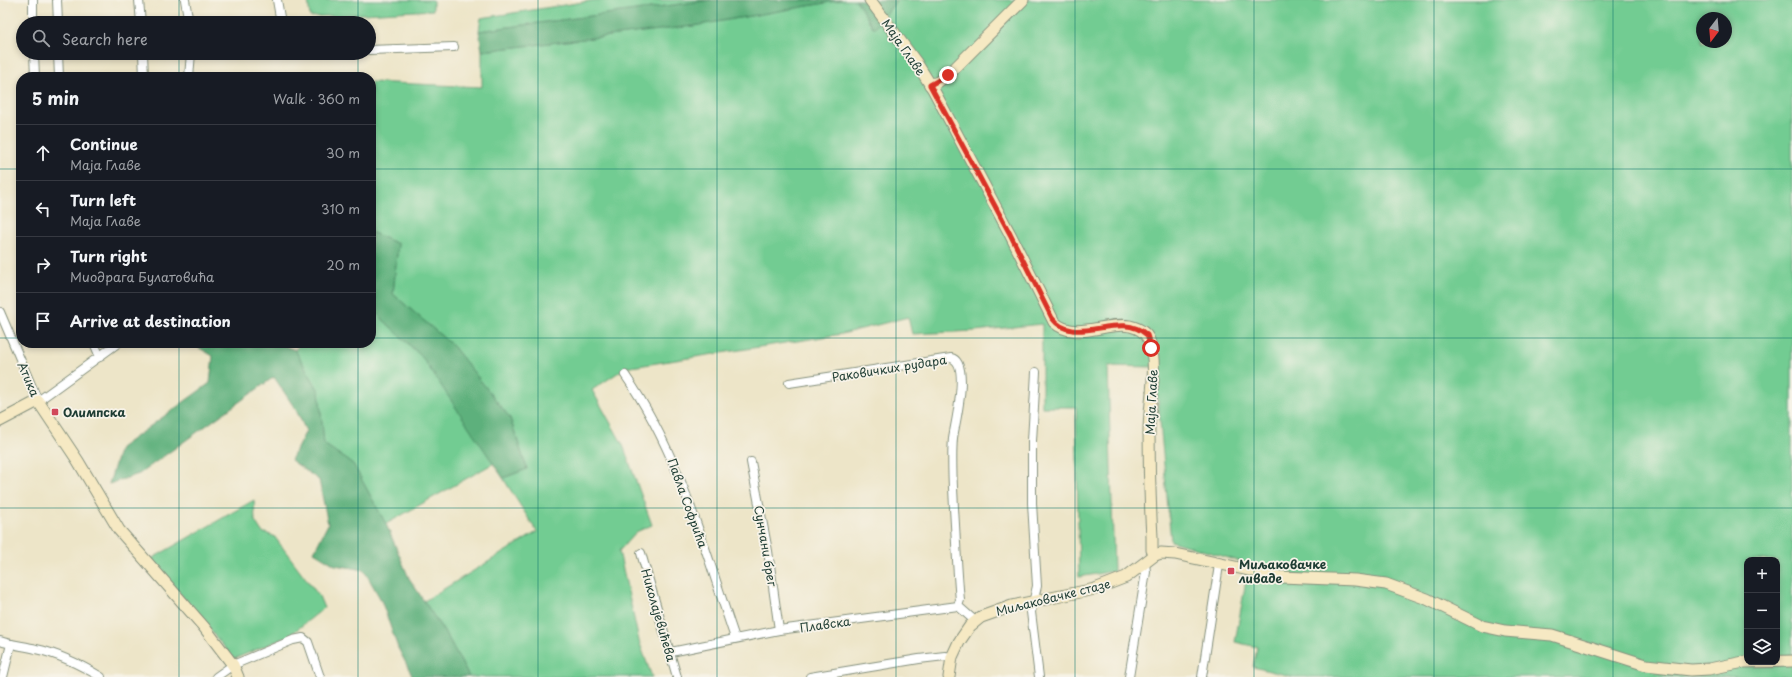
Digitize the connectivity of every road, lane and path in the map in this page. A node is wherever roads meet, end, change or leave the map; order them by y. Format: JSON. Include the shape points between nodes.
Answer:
{"nodes":[{"id":1,"x":33,"y":0,"type":"edge"},
{"id":2,"x":57,"y":0,"type":"edge"},
{"id":3,"x":139,"y":0,"type":"edge"},
{"id":4,"x":185,"y":0,"type":"edge"},
{"id":5,"x":277,"y":0,"type":"edge"},
{"id":6,"x":870,"y":0,"type":"edge"},
{"id":7,"x":1023,"y":0,"type":"edge"},
{"id":8,"x":34,"y":16,"type":"edge"},
{"id":9,"x":58,"y":16,"type":"edge"},
{"id":10,"x":140,"y":16,"type":"edge"},
{"id":11,"x":188,"y":16,"type":"edge"},
{"id":12,"x":280,"y":16,"type":"edge"},
{"id":13,"x":454,"y":48,"type":"dead end"},
{"id":14,"x":376,"y":50,"type":"edge"},
{"id":15,"x":34,"y":60,"type":"edge"},
{"id":16,"x":58,"y":60,"type":"edge"},
{"id":17,"x":143,"y":60,"type":"edge"},
{"id":18,"x":190,"y":60,"type":"edge"},
{"id":19,"x":34,"y":72,"type":"edge"},
{"id":20,"x":59,"y":72,"type":"edge"},
{"id":21,"x":144,"y":72,"type":"edge"},
{"id":22,"x":189,"y":72,"type":"edge"},
{"id":23,"x":930,"y":85,"type":"junction"},
{"id":24,"x":0,"y":312,"type":"edge"},
{"id":25,"x":96,"y":348,"type":"edge"},
{"id":26,"x":112,"y":348,"type":"edge"},
{"id":27,"x":100,"y":357,"type":"junction"},
{"id":28,"x":1036,"y":372,"type":"dead end"},
{"id":29,"x":625,"y":375,"type":"dead end"},
{"id":30,"x":789,"y":383,"type":"dead end"},
{"id":31,"x":38,"y":402,"type":"junction"},
{"id":32,"x":0,"y":421,"type":"edge"},
{"id":33,"x":751,"y":462,"type":"dead end"},
{"id":34,"x":642,"y":553,"type":"dead end"},
{"id":35,"x":1155,"y":555,"type":"junction"},
{"id":36,"x":1144,"y":563,"type":"junction"},
{"id":37,"x":1220,"y":564,"type":"junction"},
{"id":38,"x":1033,"y":601,"type":"junction"},
{"id":39,"x":958,"y":606,"type":"junction"},
{"id":40,"x":975,"y":621,"type":"junction"},
{"id":41,"x":779,"y":630,"type":"junction"},
{"id":42,"x":735,"y":638,"type":"junction"},
{"id":43,"x":0,"y":641,"type":"edge"},
{"id":44,"x":11,"y":644,"type":"junction"},
{"id":45,"x":671,"y":652,"type":"junction"},
{"id":46,"x":952,"y":657,"type":"junction"},
{"id":47,"x":1792,"y":661,"type":"edge"},
{"id":48,"x":233,"y":665,"type":"junction"},
{"id":49,"x":3,"y":677,"type":"edge"},
{"id":50,"x":101,"y":677,"type":"edge"},
{"id":51,"x":216,"y":677,"type":"edge"},
{"id":52,"x":238,"y":677,"type":"edge"},
{"id":53,"x":320,"y":677,"type":"edge"},
{"id":54,"x":677,"y":677,"type":"edge"},
{"id":55,"x":810,"y":677,"type":"edge"},
{"id":56,"x":950,"y":677,"type":"edge"},
{"id":57,"x":1039,"y":677,"type":"edge"},
{"id":58,"x":1130,"y":677,"type":"edge"},
{"id":59,"x":1202,"y":677,"type":"edge"}],
"edges":[{"from":1,"to":8,"type":"street"},
{"from":2,"to":9,"type":"street"},
{"from":3,"to":10,"type":"street"},
{"from":4,"to":11,"type":"street"},
{"from":5,"to":12,"type":"street"},
{"from":6,"to":23,"type":"street","name":"Маја Главе"},
{"from":7,"to":23,"type":"street","via":[[953,70]]},
{"from":13,"to":14,"type":"street"},
{"from":15,"to":19,"type":"street"},
{"from":16,"to":20,"type":"street"},
{"from":17,"to":21,"type":"street"},
{"from":18,"to":22,"type":"street"},
{"from":23,"to":35,"type":"street","name":"Маја Главе","via":[[1054,322],[1063,329],[1075,331],[1116,325],[1131,326],[1143,332],[1149,340],[1153,370],[1149,429],[1152,547]]},
{"from":24,"to":31,"type":"street","name":"Атика"},
{"from":25,"to":27,"type":"street"},
{"from":26,"to":27,"type":"street"},
{"from":27,"to":31,"type":"street"},
{"from":28,"to":38,"type":"street","via":[[1032,503],[1037,586]]},
{"from":29,"to":42,"type":"street","name":"Павла Софрића","via":[[654,419],[673,459]]},
{"from":30,"to":39,"type":"street","name":"Раковичких рудара","via":[[951,358],[957,361],[961,388],[954,438],[952,482],[960,600]]},
{"from":31,"to":32,"type":"street"},
{"from":31,"to":48,"type":"street","via":[[78,461],[119,530],[204,626]]},
{"from":33,"to":41,"type":"street","name":"Сунчани брег","via":[[768,551]]},
{"from":34,"to":45,"type":"street","name":"Николајевићева"},
{"from":35,"to":36,"type":"street","name":"Миљаковачке стазе"},
{"from":35,"to":37,"type":"street","via":[[1175,554]]},
{"from":36,"to":38,"type":"street","name":"Миљаковачке стазе","via":[[1126,577],[1095,589]]},
{"from":36,"to":58,"type":"street","via":[[1146,572]]},
{"from":37,"to":47,"type":"street","via":[[1291,578],[1355,580],[1386,584],[1426,599],[1482,626],[1505,631],[1552,635],[1646,665],[1691,670],[1744,662]]},
{"from":37,"to":59,"type":"street"},
{"from":38,"to":40,"type":"street","name":"Миљаковачке стазе","via":[[1000,609]]},
{"from":38,"to":57,"type":"street","via":[[1031,621]]},
{"from":39,"to":40,"type":"street"},
{"from":39,"to":41,"type":"street","name":"Плавска"},
{"from":40,"to":46,"type":"street","name":"Миљаковачке стазе","via":[[959,642]]},
{"from":41,"to":42,"type":"street","name":"Плавска"},
{"from":42,"to":45,"type":"street","name":"Плавска"},
{"from":43,"to":44,"type":"street"},
{"from":44,"to":49,"type":"street"},
{"from":44,"to":50,"type":"street","via":[[61,657]]},
{"from":45,"to":54,"type":"street","name":"Николајевићева"},
{"from":46,"to":55,"type":"street","via":[[919,659]]},
{"from":46,"to":56,"type":"street","name":"Миљаковачке стазе"},
{"from":48,"to":51,"type":"street"},
{"from":48,"to":52,"type":"street"},
{"from":48,"to":53,"type":"street","via":[[303,638],[308,642]]}]}
